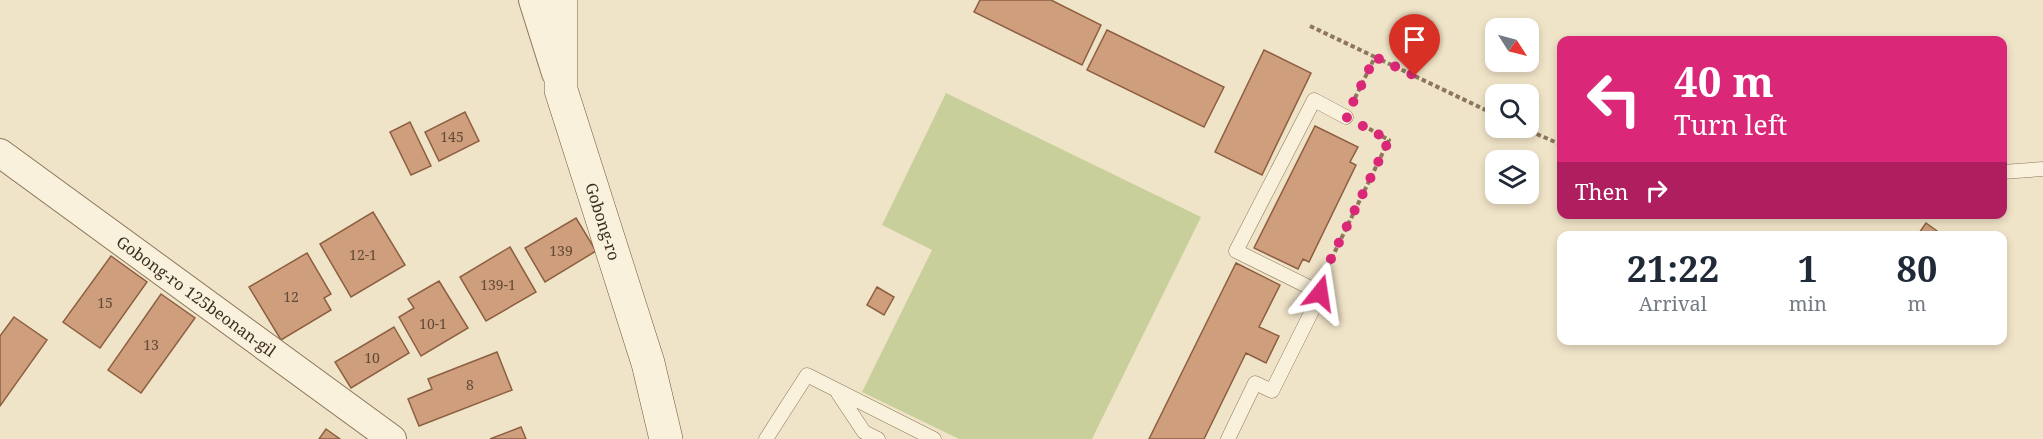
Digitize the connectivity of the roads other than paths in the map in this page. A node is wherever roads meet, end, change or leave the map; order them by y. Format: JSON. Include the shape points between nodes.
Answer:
{"nodes":[{"id":1,"x":533,"y":0,"type":"edge"},
{"id":2,"x":561,"y":0,"type":"edge"},
{"id":3,"x":561,"y":90,"type":"junction"},
{"id":4,"x":1346,"y":117,"type":"road end"},
{"id":5,"x":0,"y":153,"type":"edge"},
{"id":6,"x":2043,"y":169,"type":"edge"},
{"id":7,"x":2007,"y":172,"type":"edge"},
{"id":8,"x":837,"y":391,"type":"junction"},
{"id":9,"x":392,"y":439,"type":"edge"},
{"id":10,"x":666,"y":439,"type":"edge"},
{"id":11,"x":766,"y":439,"type":"edge"},
{"id":12,"x":878,"y":439,"type":"edge"},
{"id":13,"x":934,"y":439,"type":"edge"},
{"id":14,"x":1228,"y":439,"type":"edge"}],
"edges":[{"from":1,"to":3,"type":"street"},
{"from":2,"to":3,"type":"main road","name":"Gobong-ro"},
{"from":3,"to":10,"type":"main road","name":"Gobong-ro","via":[[648,363]]},
{"from":4,"to":14,"type":"lane","via":[[1314,100],[1236,250],[1320,293],[1272,391],[1256,383]]},
{"from":5,"to":9,"type":"street","name":"Gobong-ro 125beonan-gil"},
{"from":6,"to":7,"type":"lane"},
{"from":8,"to":11,"type":"lane","via":[[807,375]]},
{"from":8,"to":12,"type":"lane","via":[[864,432]]},
{"from":8,"to":13,"type":"lane"}]}
